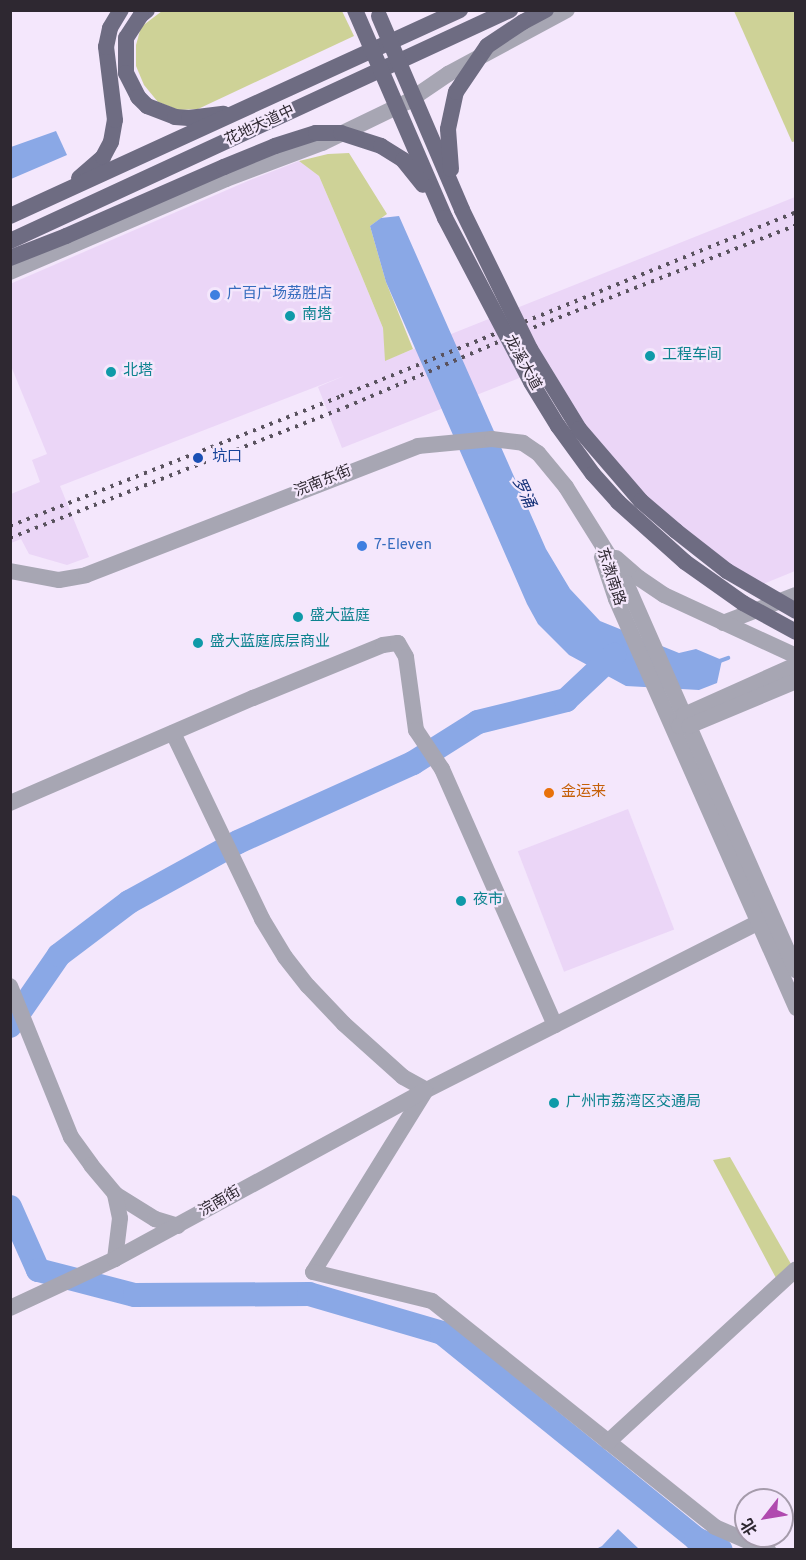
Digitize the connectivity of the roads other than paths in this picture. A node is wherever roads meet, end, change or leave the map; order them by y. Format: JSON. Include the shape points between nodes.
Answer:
{"nodes":[{"id":1,"x":121,"y":10,"type":"edge"},
{"id":2,"x":147,"y":10,"type":"edge"},
{"id":3,"x":355,"y":10,"type":"edge"},
{"id":4,"x":459,"y":10,"type":"edge"},
{"id":5,"x":510,"y":10,"type":"edge"},
{"id":6,"x":546,"y":10,"type":"edge"},
{"id":7,"x":567,"y":10,"type":"edge"},
{"id":8,"x":378,"y":12,"type":"edge"},
{"id":9,"x":248,"y":109,"type":"junction"},
{"id":10,"x":63,"y":191,"type":"junction"},
{"id":11,"x":462,"y":210,"type":"junction"},
{"id":12,"x":10,"y":216,"type":"edge"},
{"id":13,"x":445,"y":218,"type":"junction"},
{"id":14,"x":10,"y":241,"type":"edge"},
{"id":15,"x":10,"y":258,"type":"edge"},
{"id":16,"x":10,"y":272,"type":"edge"},
{"id":17,"x":597,"y":541,"type":"junction"},
{"id":18,"x":10,"y":571,"type":"edge"},
{"id":19,"x":795,"y":595,"type":"edge"},
{"id":20,"x":795,"y":611,"type":"edge"},
{"id":21,"x":723,"y":623,"type":"junction"},
{"id":22,"x":795,"y":632,"type":"edge"},
{"id":23,"x":795,"y":656,"type":"edge"},
{"id":24,"x":795,"y":665,"type":"edge"},
{"id":25,"x":795,"y":681,"type":"edge"},
{"id":26,"x":682,"y":722,"type":"junction"},
{"id":27,"x":173,"y":733,"type":"junction"},
{"id":28,"x":10,"y":803,"type":"edge"},
{"id":29,"x":757,"y":923,"type":"junction"},
{"id":30,"x":795,"y":970,"type":"edge"},
{"id":31,"x":12,"y":988,"type":"edge"},
{"id":32,"x":795,"y":1008,"type":"edge"},
{"id":33,"x":555,"y":1025,"type":"junction"},
{"id":34,"x":426,"y":1090,"type":"junction"},
{"id":35,"x":115,"y":1194,"type":"junction"},
{"id":36,"x":178,"y":1226,"type":"junction"},
{"id":37,"x":115,"y":1259,"type":"junction"},
{"id":38,"x":795,"y":1269,"type":"edge"},
{"id":39,"x":10,"y":1308,"type":"edge"},
{"id":40,"x":608,"y":1442,"type":"junction"},
{"id":41,"x":768,"y":1550,"type":"edge"}],
"edges":[{"from":1,"to":10,"type":"main road","via":[[110,28],[106,47],[115,120],[111,142],[93,168]]},
{"from":2,"to":9,"type":"main road","via":[[126,38],[124,61],[130,84],[147,106],[175,117]]},
{"from":3,"to":13,"type":"main road","name":"龙溪大道","bridge":true},
{"from":4,"to":9,"type":"main road","name":"花地大道中"},
{"from":5,"to":14,"type":"main road","name":"花地大道中"},
{"from":6,"to":11,"type":"main road","bridge":true,"via":[[487,46],[456,92],[448,151]]},
{"from":7,"to":16,"type":"street","via":[[458,69],[407,102],[321,143],[226,179]]},
{"from":8,"to":11,"type":"main road","name":"龙溪大道","bridge":true},
{"from":9,"to":10,"type":"main road","name":"花地大道中"},
{"from":10,"to":12,"type":"main road","name":"花地大道中"},
{"from":11,"to":20,"type":"main road","name":"龙溪大道","bridge":true,"via":[[551,387],[611,469],[650,508],[727,571]]},
{"from":13,"to":15,"type":"main road","bridge":true,"via":[[404,160],[362,138],[316,133],[224,167]]},
{"from":13,"to":22,"type":"main road","name":"龙溪大道","bridge":true,"via":[[531,382],[593,474],[685,562],[743,603]]},
{"from":17,"to":18,"type":"street","name":"浣南东街","via":[[566,487],[538,453],[523,443],[440,443],[396,453],[86,575],[59,580]]},
{"from":17,"to":21,"type":"street","via":[[664,595]]},
{"from":17,"to":26,"type":"street","name":"东漖南路","via":[[626,583],[677,697]]},
{"from":17,"to":26,"type":"street","name":"东漖南路","via":[[606,573],[657,693]]},
{"from":19,"to":21,"type":"street"},
{"from":21,"to":23,"type":"street"},
{"from":24,"to":26,"type":"street"},
{"from":25,"to":26,"type":"street"},
{"from":26,"to":29,"type":"street","name":"东漖南路"},
{"from":26,"to":30,"type":"street","name":"东漖南路"},
{"from":27,"to":28,"type":"street"},
{"from":27,"to":33,"type":"street","via":[[383,645],[398,643],[406,657],[416,730],[442,769]]},
{"from":27,"to":34,"type":"street","via":[[250,894],[285,957],[308,986],[385,1063]]},
{"from":29,"to":32,"type":"street","name":"东漖南路"},
{"from":29,"to":33,"type":"street","name":"浣南街"},
{"from":31,"to":35,"type":"street","via":[[71,1137]]},
{"from":33,"to":34,"type":"street","name":"浣南街"},
{"from":34,"to":36,"type":"street","name":"浣南街"},
{"from":34,"to":40,"type":"street","via":[[313,1272],[432,1301]]},
{"from":35,"to":36,"type":"street","via":[[155,1219]]},
{"from":35,"to":37,"type":"street","via":[[120,1218]]},
{"from":36,"to":37,"type":"street","name":"浣南街"},
{"from":37,"to":39,"type":"street","name":"浣南街"},
{"from":38,"to":40,"type":"street"},
{"from":40,"to":41,"type":"street","via":[[715,1527]]}]}
